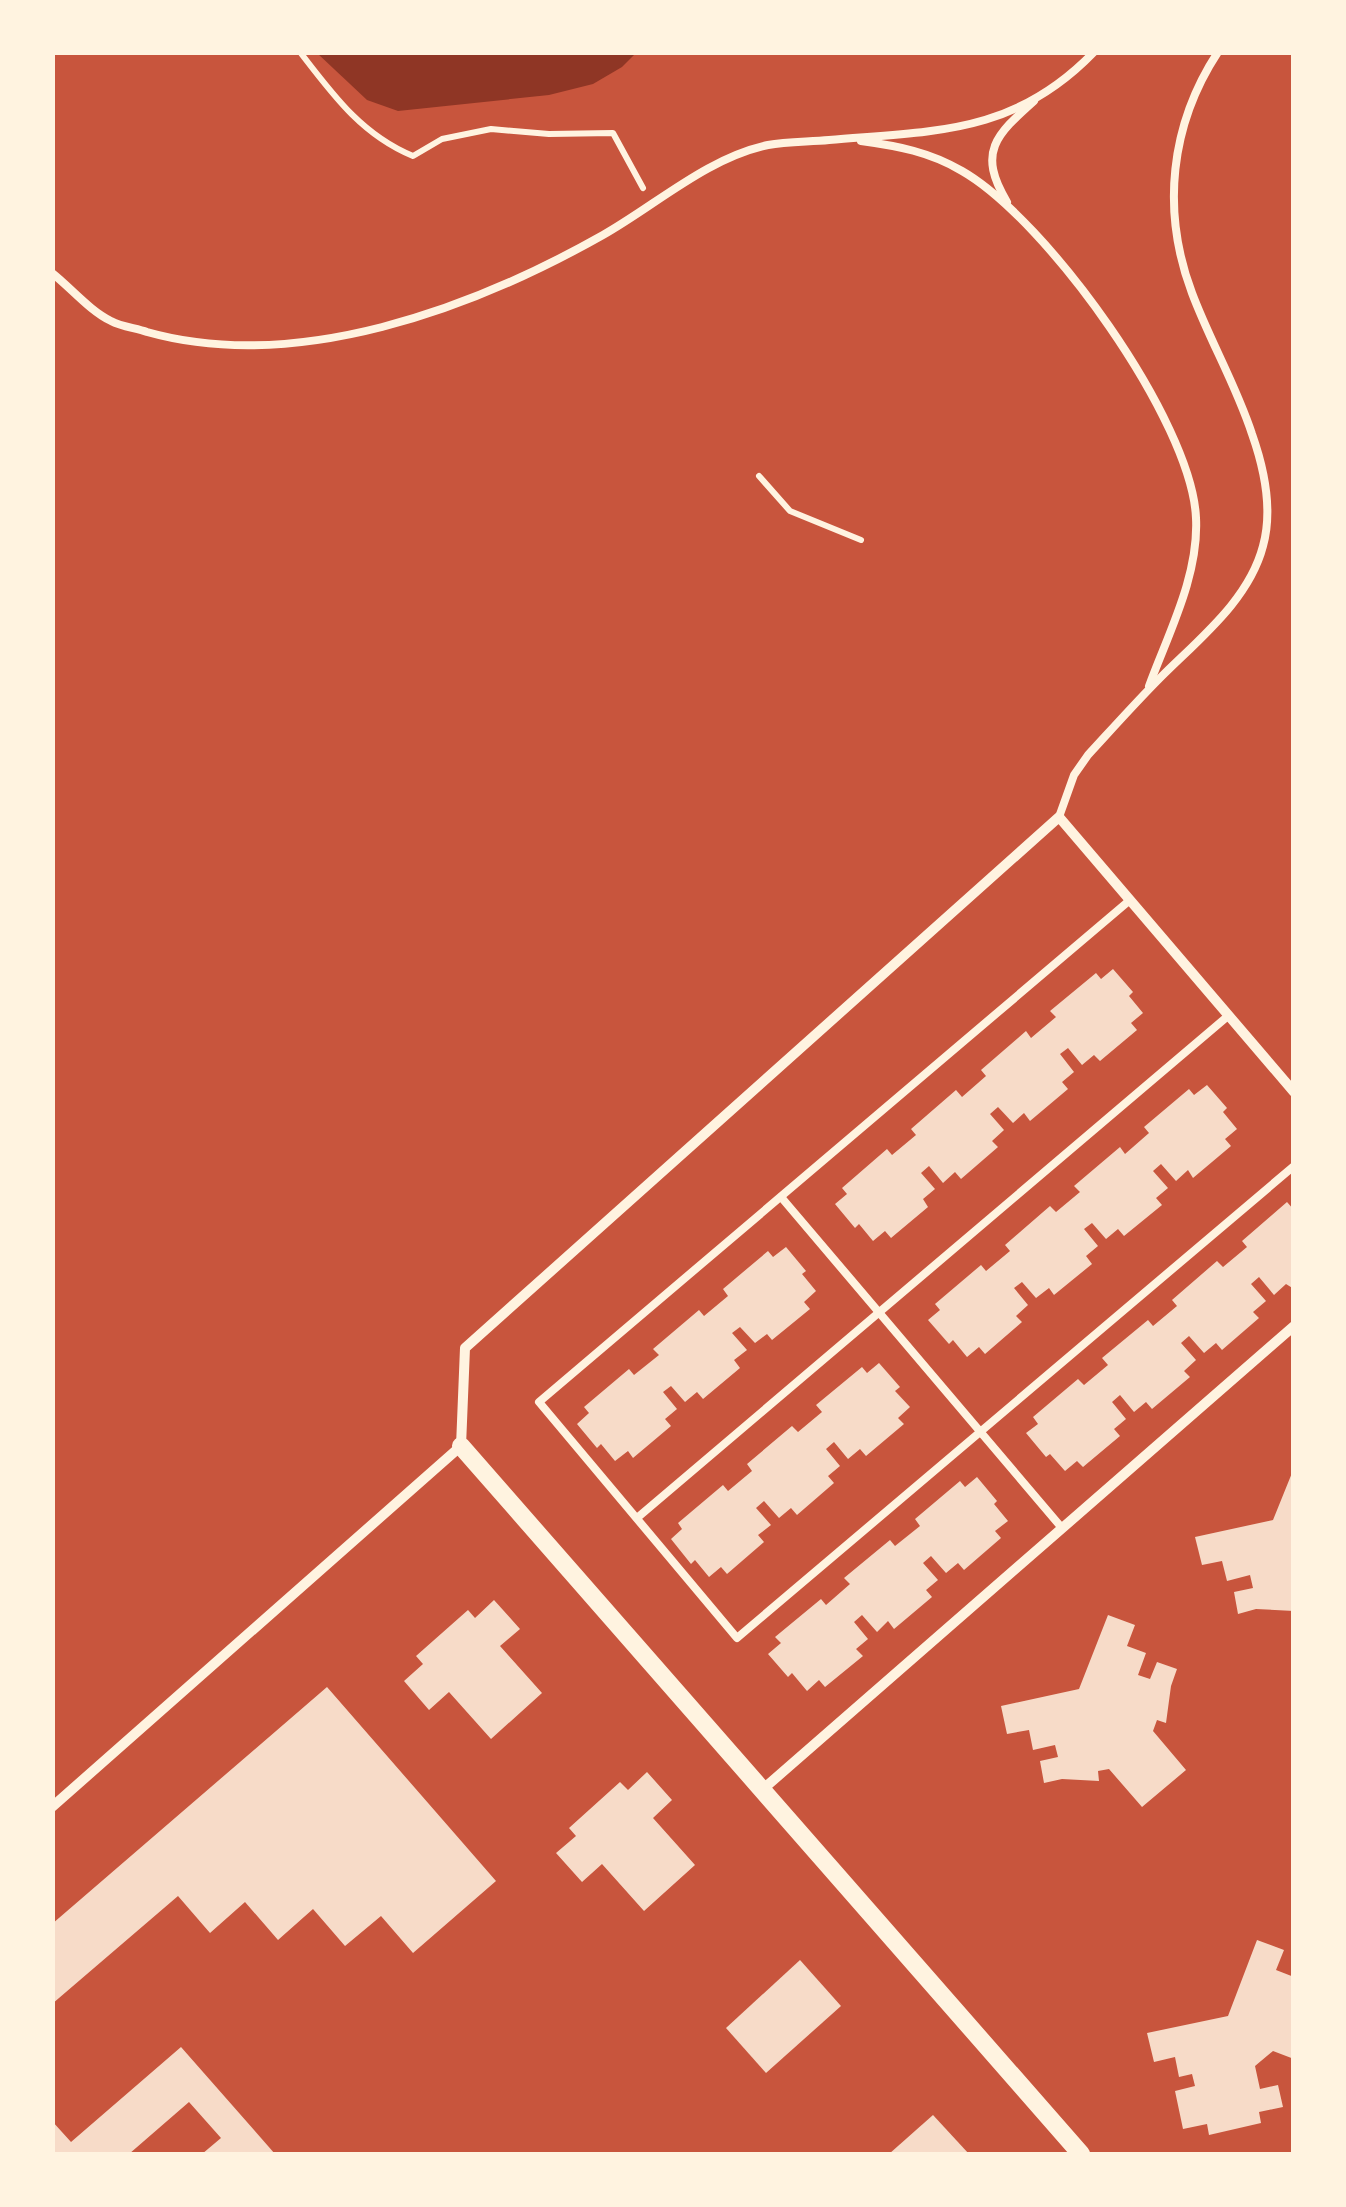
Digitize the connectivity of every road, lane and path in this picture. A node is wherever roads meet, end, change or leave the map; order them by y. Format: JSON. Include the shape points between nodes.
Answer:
{"nodes":[{"id":1,"x":300,"y":52,"type":"edge"},
{"id":2,"x":1094,"y":52,"type":"edge"},
{"id":3,"x":1218,"y":52,"type":"edge"},
{"id":4,"x":1048,"y":89,"type":"junction"},
{"id":5,"x":841,"y":139,"type":"junction"},
{"id":6,"x":652,"y":204,"type":"junction"},
{"id":7,"x":1012,"y":210,"type":"junction"},
{"id":8,"x":52,"y":273,"type":"edge"},
{"id":9,"x":759,"y":476,"type":"dead end"},
{"id":10,"x":860,"y":540,"type":"dead end"},
{"id":11,"x":1148,"y":691,"type":"junction"},
{"id":12,"x":1059,"y":817,"type":"junction"},
{"id":13,"x":1130,"y":900,"type":"junction"},
{"id":14,"x":1228,"y":1016,"type":"junction"},
{"id":15,"x":1294,"y":1092,"type":"edge"},
{"id":16,"x":1294,"y":1166,"type":"edge"},
{"id":17,"x":781,"y":1197,"type":"junction"},
{"id":18,"x":879,"y":1312,"type":"junction"},
{"id":19,"x":1294,"y":1326,"type":"edge"},
{"id":20,"x":980,"y":1432,"type":"junction"},
{"id":21,"x":461,"y":1446,"type":"junction"},
{"id":22,"x":637,"y":1518,"type":"junction"},
{"id":23,"x":1062,"y":1528,"type":"junction"},
{"id":24,"x":762,"y":1790,"type":"junction"},
{"id":25,"x":52,"y":1806,"type":"edge"},
{"id":26,"x":1081,"y":2154,"type":"edge"}],
"edges":[{"from":1,"to":6,"type":"path","via":[[345,110],[388,146],[413,156],[442,139],[491,129],[613,133]]},
{"from":2,"to":4,"type":"lane"},
{"from":3,"to":11,"type":"lane","via":[[1194,90],[1180,132],[1174,164],[1180,248],[1190,289],[1258,453],[1268,518],[1251,576],[1229,608]]},
{"from":4,"to":5,"type":"lane","via":[[972,126]]},
{"from":4,"to":7,"type":"lane","via":[[993,148],[990,166]]},
{"from":5,"to":6,"type":"lane","via":[[767,145],[710,168]]},
{"from":5,"to":7,"type":"lane","via":[[931,155],[966,172]]},
{"from":6,"to":8,"type":"lane","via":[[538,272],[477,297],[339,336],[256,346],[181,341],[111,321]]},
{"from":7,"to":11,"type":"lane","via":[[1128,355],[1190,480],[1194,549]]},
{"from":9,"to":10,"type":"path","via":[[790,511]]},
{"from":11,"to":12,"type":"lane","via":[[1088,755]]},
{"from":12,"to":13,"type":"street"},
{"from":12,"to":21,"type":"street","via":[[465,1348]]},
{"from":13,"to":14,"type":"street"},
{"from":13,"to":17,"type":"lane"},
{"from":14,"to":15,"type":"street"},
{"from":14,"to":18,"type":"lane"},
{"from":16,"to":20,"type":"lane"},
{"from":17,"to":18,"type":"lane"},
{"from":17,"to":22,"type":"lane","via":[[539,1402]]},
{"from":18,"to":20,"type":"lane"},
{"from":18,"to":22,"type":"lane"},
{"from":19,"to":23,"type":"street"},
{"from":20,"to":22,"type":"lane","via":[[737,1638]]},
{"from":20,"to":23,"type":"lane"},
{"from":21,"to":24,"type":"street"},
{"from":21,"to":25,"type":"street"},
{"from":23,"to":24,"type":"street"},
{"from":24,"to":26,"type":"street"}]}
